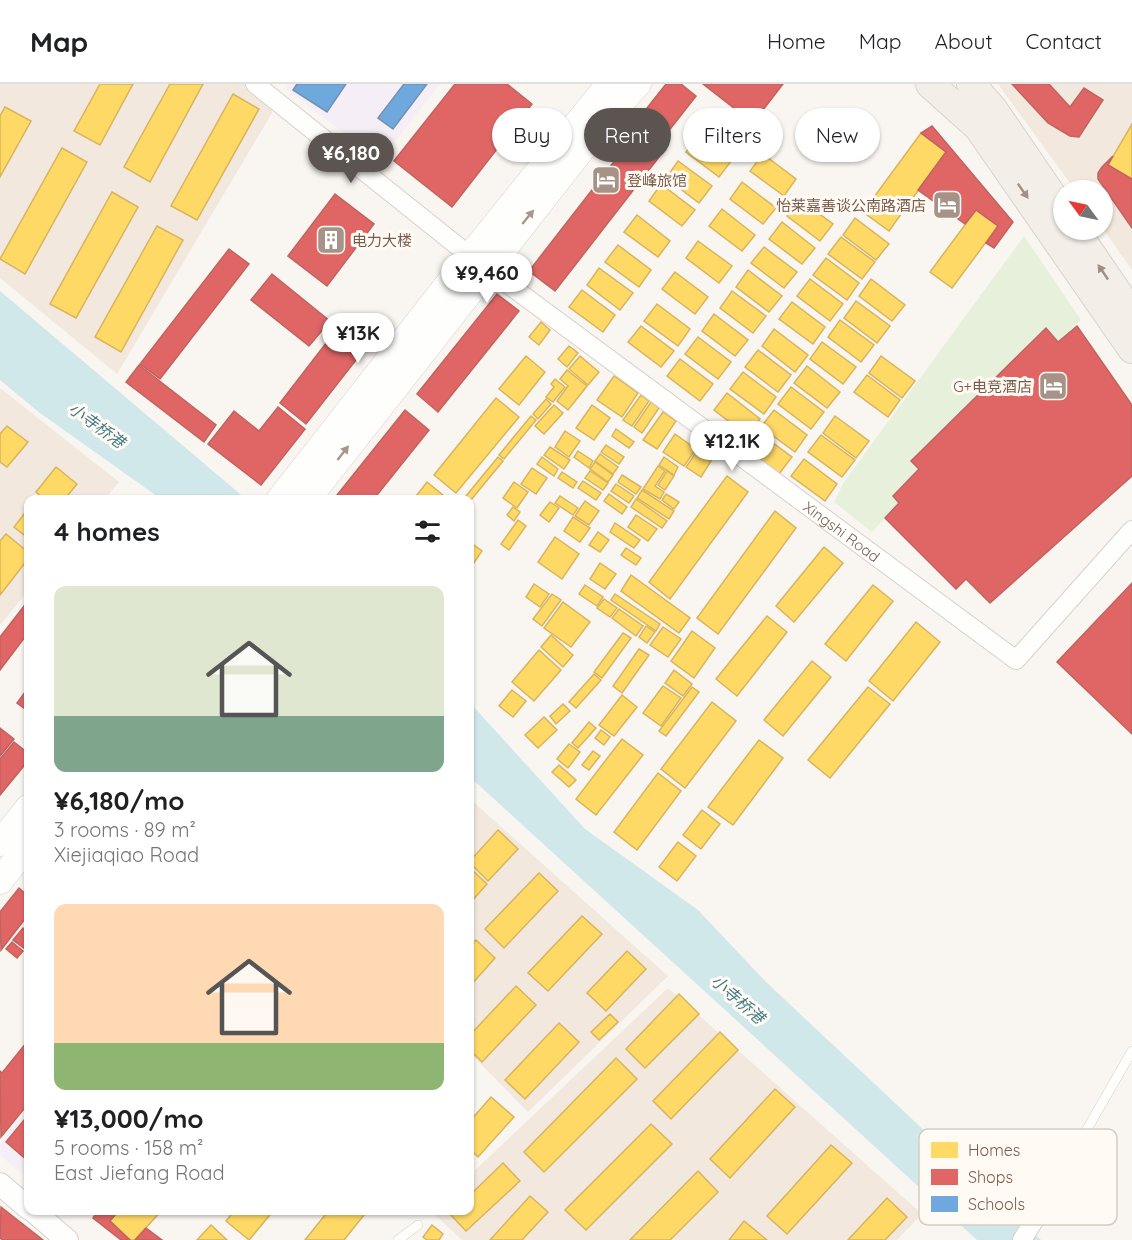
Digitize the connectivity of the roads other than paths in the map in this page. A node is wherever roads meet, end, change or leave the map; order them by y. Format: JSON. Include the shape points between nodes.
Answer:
{"nodes":[{"id":1,"x":255,"y":84,"type":"edge"},
{"id":2,"x":609,"y":84,"type":"edge"},
{"id":3,"x":638,"y":84,"type":"edge"},
{"id":4,"x":930,"y":84,"type":"edge"},
{"id":5,"x":970,"y":84,"type":"edge"},
{"id":6,"x":1053,"y":197,"type":"edge"},
{"id":7,"x":1082,"y":240,"type":"edge"},
{"id":8,"x":478,"y":262,"type":"junction"},
{"id":9,"x":1132,"y":314,"type":"edge"},
{"id":10,"x":1132,"y":349,"type":"edge"},
{"id":11,"x":283,"y":495,"type":"edge"},
{"id":12,"x":310,"y":495,"type":"edge"},
{"id":13,"x":1132,"y":530,"type":"edge"},
{"id":14,"x":24,"y":813,"type":"edge"},
{"id":15,"x":0,"y":843,"type":"edge"},
{"id":16,"x":24,"y":850,"type":"edge"},
{"id":17,"x":0,"y":881,"type":"edge"},
{"id":18,"x":1132,"y":1051,"type":"edge"},
{"id":19,"x":1087,"y":1129,"type":"edge"},
{"id":20,"x":0,"y":1184,"type":"edge"},
{"id":21,"x":24,"y":1204,"type":"edge"},
{"id":22,"x":37,"y":1215,"type":"edge"},
{"id":23,"x":418,"y":1225,"type":"dead end"},
{"id":24,"x":1031,"y":1225,"type":"edge"},
{"id":25,"x":67,"y":1240,"type":"edge"},
{"id":26,"x":398,"y":1240,"type":"edge"},
{"id":27,"x":1022,"y":1240,"type":"edge"}],
"edges":[{"from":1,"to":8,"type":"street"},
{"from":2,"to":8,"type":"main road"},
{"from":8,"to":3,"type":"main road","one_way":true},
{"from":4,"to":10,"type":"main road","one_way":true,"via":[[978,127]]},
{"from":5,"to":6,"type":"main road","via":[[993,109]]},
{"from":9,"to":7,"type":"main road","one_way":true},
{"from":8,"to":11,"type":"main road"},
{"from":12,"to":8,"type":"main road","one_way":true},
{"from":8,"to":13,"type":"street","name":"Xingshi Road","via":[[1016,660]]},
{"from":14,"to":15,"type":"main road"},
{"from":16,"to":17,"type":"main road"},
{"from":18,"to":19,"type":"lane"},
{"from":20,"to":21,"type":"street"},
{"from":22,"to":25,"type":"street"},
{"from":23,"to":26,"type":"lane"},
{"from":24,"to":27,"type":"street"}]}
